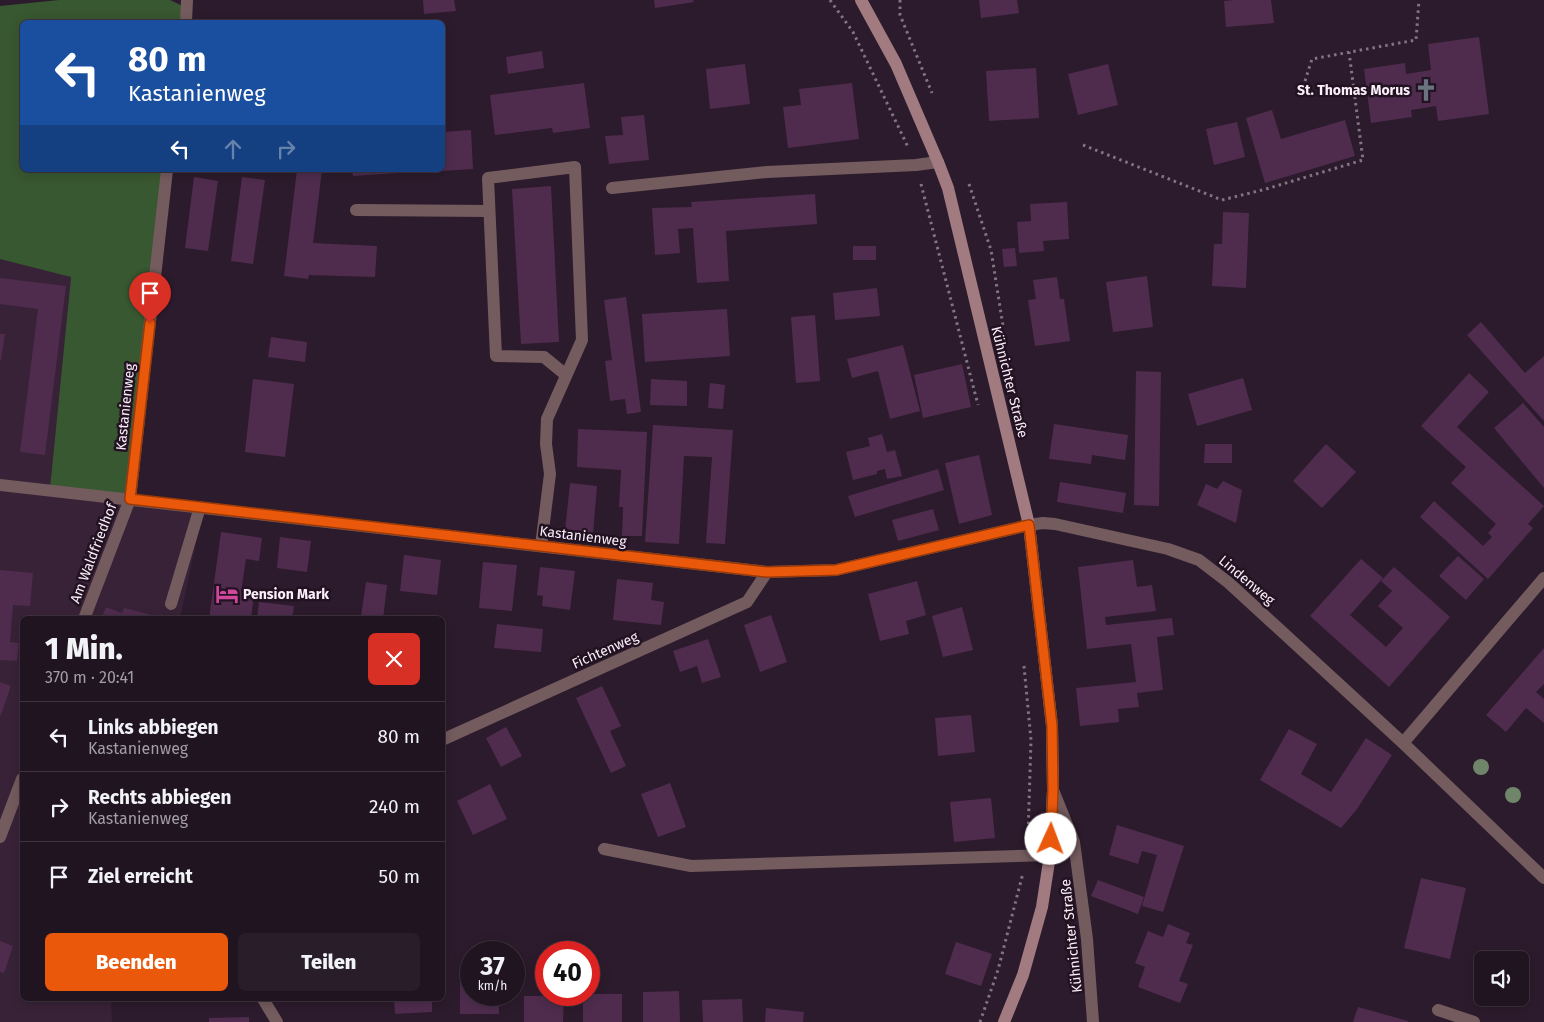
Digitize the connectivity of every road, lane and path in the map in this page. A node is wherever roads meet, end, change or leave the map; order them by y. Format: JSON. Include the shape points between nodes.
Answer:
{"nodes":[{"id":1,"x":187,"y":0,"type":"edge"},
{"id":2,"x":830,"y":0,"type":"edge"},
{"id":3,"x":861,"y":0,"type":"edge"},
{"id":4,"x":900,"y":0,"type":"edge"},
{"id":5,"x":1419,"y":0,"type":"edge"},
{"id":6,"x":186,"y":20,"type":"edge"},
{"id":7,"x":1349,"y":52,"type":"junction"},
{"id":8,"x":1305,"y":81,"type":"dead end"},
{"id":9,"x":934,"y":98,"type":"dead end"},
{"id":10,"x":1083,"y":145,"type":"dead end"},
{"id":11,"x":938,"y":162,"type":"junction"},
{"id":12,"x":916,"y":165,"type":"junction"},
{"id":13,"x":167,"y":172,"type":"edge"},
{"id":14,"x":612,"y":188,"type":"dead end"},
{"id":15,"x":356,"y":210,"type":"dead end"},
{"id":16,"x":489,"y":211,"type":"junction"},
{"id":17,"x":566,"y":375,"type":"junction"},
{"id":18,"x":981,"y":414,"type":"dead end"},
{"id":19,"x":0,"y":484,"type":"edge"},
{"id":20,"x":130,"y":499,"type":"junction"},
{"id":21,"x":200,"y":507,"type":"junction"},
{"id":22,"x":1029,"y":525,"type":"junction"},
{"id":23,"x":541,"y":546,"type":"junction"},
{"id":24,"x":767,"y":572,"type":"junction"},
{"id":25,"x":1544,"y":578,"type":"edge"},
{"id":26,"x":171,"y":604,"type":"dead end"},
{"id":27,"x":85,"y":616,"type":"edge"},
{"id":28,"x":1023,"y":663,"type":"dead end"},
{"id":29,"x":445,"y":739,"type":"edge"},
{"id":30,"x":1403,"y":743,"type":"junction"},
{"id":31,"x":20,"y":784,"type":"edge"},
{"id":32,"x":1053,"y":790,"type":"junction"},
{"id":33,"x":0,"y":837,"type":"edge"},
{"id":34,"x":604,"y":849,"type":"dead end"},
{"id":35,"x":1027,"y":856,"type":"junction"},
{"id":36,"x":1050,"y":856,"type":"junction"},
{"id":37,"x":1544,"y":878,"type":"edge"},
{"id":38,"x":264,"y":1001,"type":"edge"},
{"id":39,"x":1438,"y":1010,"type":"dead end"},
{"id":40,"x":277,"y":1022,"type":"edge"},
{"id":41,"x":980,"y":1022,"type":"edge"},
{"id":42,"x":1004,"y":1022,"type":"edge"},
{"id":43,"x":1093,"y":1022,"type":"edge"},
{"id":44,"x":1474,"y":1022,"type":"edge"}],
"edges":[{"from":1,"to":6,"type":"street"},
{"from":2,"to":12,"type":"path","via":[[853,32]]},
{"from":3,"to":11,"type":"street","name":"Kühnichter Straße","via":[[896,64]]},
{"from":4,"to":9,"type":"path","via":[[900,15]]},
{"from":5,"to":7,"type":"path","via":[[1416,40]]},
{"from":7,"to":8,"type":"path","via":[[1312,59]]},
{"from":7,"to":10,"type":"path","via":[[1364,160],[1222,200]]},
{"from":11,"to":12,"type":"street"},
{"from":11,"to":22,"type":"street","name":"Kühnichter Straße","via":[[948,188]]},
{"from":12,"to":14,"type":"street","via":[[767,172]]},
{"from":12,"to":18,"type":"path"},
{"from":13,"to":20,"type":"street","name":"Kastanienweg"},
{"from":15,"to":16,"type":"street"},
{"from":16,"to":17,"type":"street","via":[[496,356],[544,356]]},
{"from":16,"to":17,"type":"street","via":[[488,178],[574,167],[582,340]]},
{"from":17,"to":23,"type":"street","via":[[547,419],[550,474]]},
{"from":19,"to":20,"type":"street","name":"Kastanienweg"},
{"from":20,"to":21,"type":"street","name":"Kastanienweg"},
{"from":20,"to":27,"type":"street","name":"Am Waldfriedhof"},
{"from":21,"to":23,"type":"street","name":"Kastanienweg"},
{"from":21,"to":26,"type":"street"},
{"from":22,"to":24,"type":"street","name":"Kastanienweg","via":[[836,570]]},
{"from":22,"to":30,"type":"street","name":"Lindenweg","via":[[1055,524],[1086,530],[1168,549],[1199,560],[1269,618]]},
{"from":22,"to":32,"type":"street","name":"Kühnichter Straße","via":[[1052,726]]},
{"from":23,"to":24,"type":"street","name":"Kastanienweg"},
{"from":24,"to":29,"type":"street","name":"Fichtenweg","via":[[747,602]]},
{"from":25,"to":30,"type":"street"},
{"from":28,"to":35,"type":"path","via":[[1031,740]]},
{"from":30,"to":37,"type":"street","name":"Lindenweg"},
{"from":31,"to":33,"type":"street"},
{"from":32,"to":36,"type":"street","name":"Kühnichter Straße"},
{"from":32,"to":43,"type":"street","name":"Kühnichter Straße","via":[[1074,842],[1087,939]]},
{"from":34,"to":35,"type":"street","via":[[691,866]]},
{"from":35,"to":36,"type":"street"},
{"from":35,"to":41,"type":"path","via":[[998,970]]},
{"from":36,"to":42,"type":"street","name":"Kühnichter Straße","via":[[1042,907],[1023,976]]},
{"from":38,"to":40,"type":"street"},
{"from":39,"to":44,"type":"street"}]}
